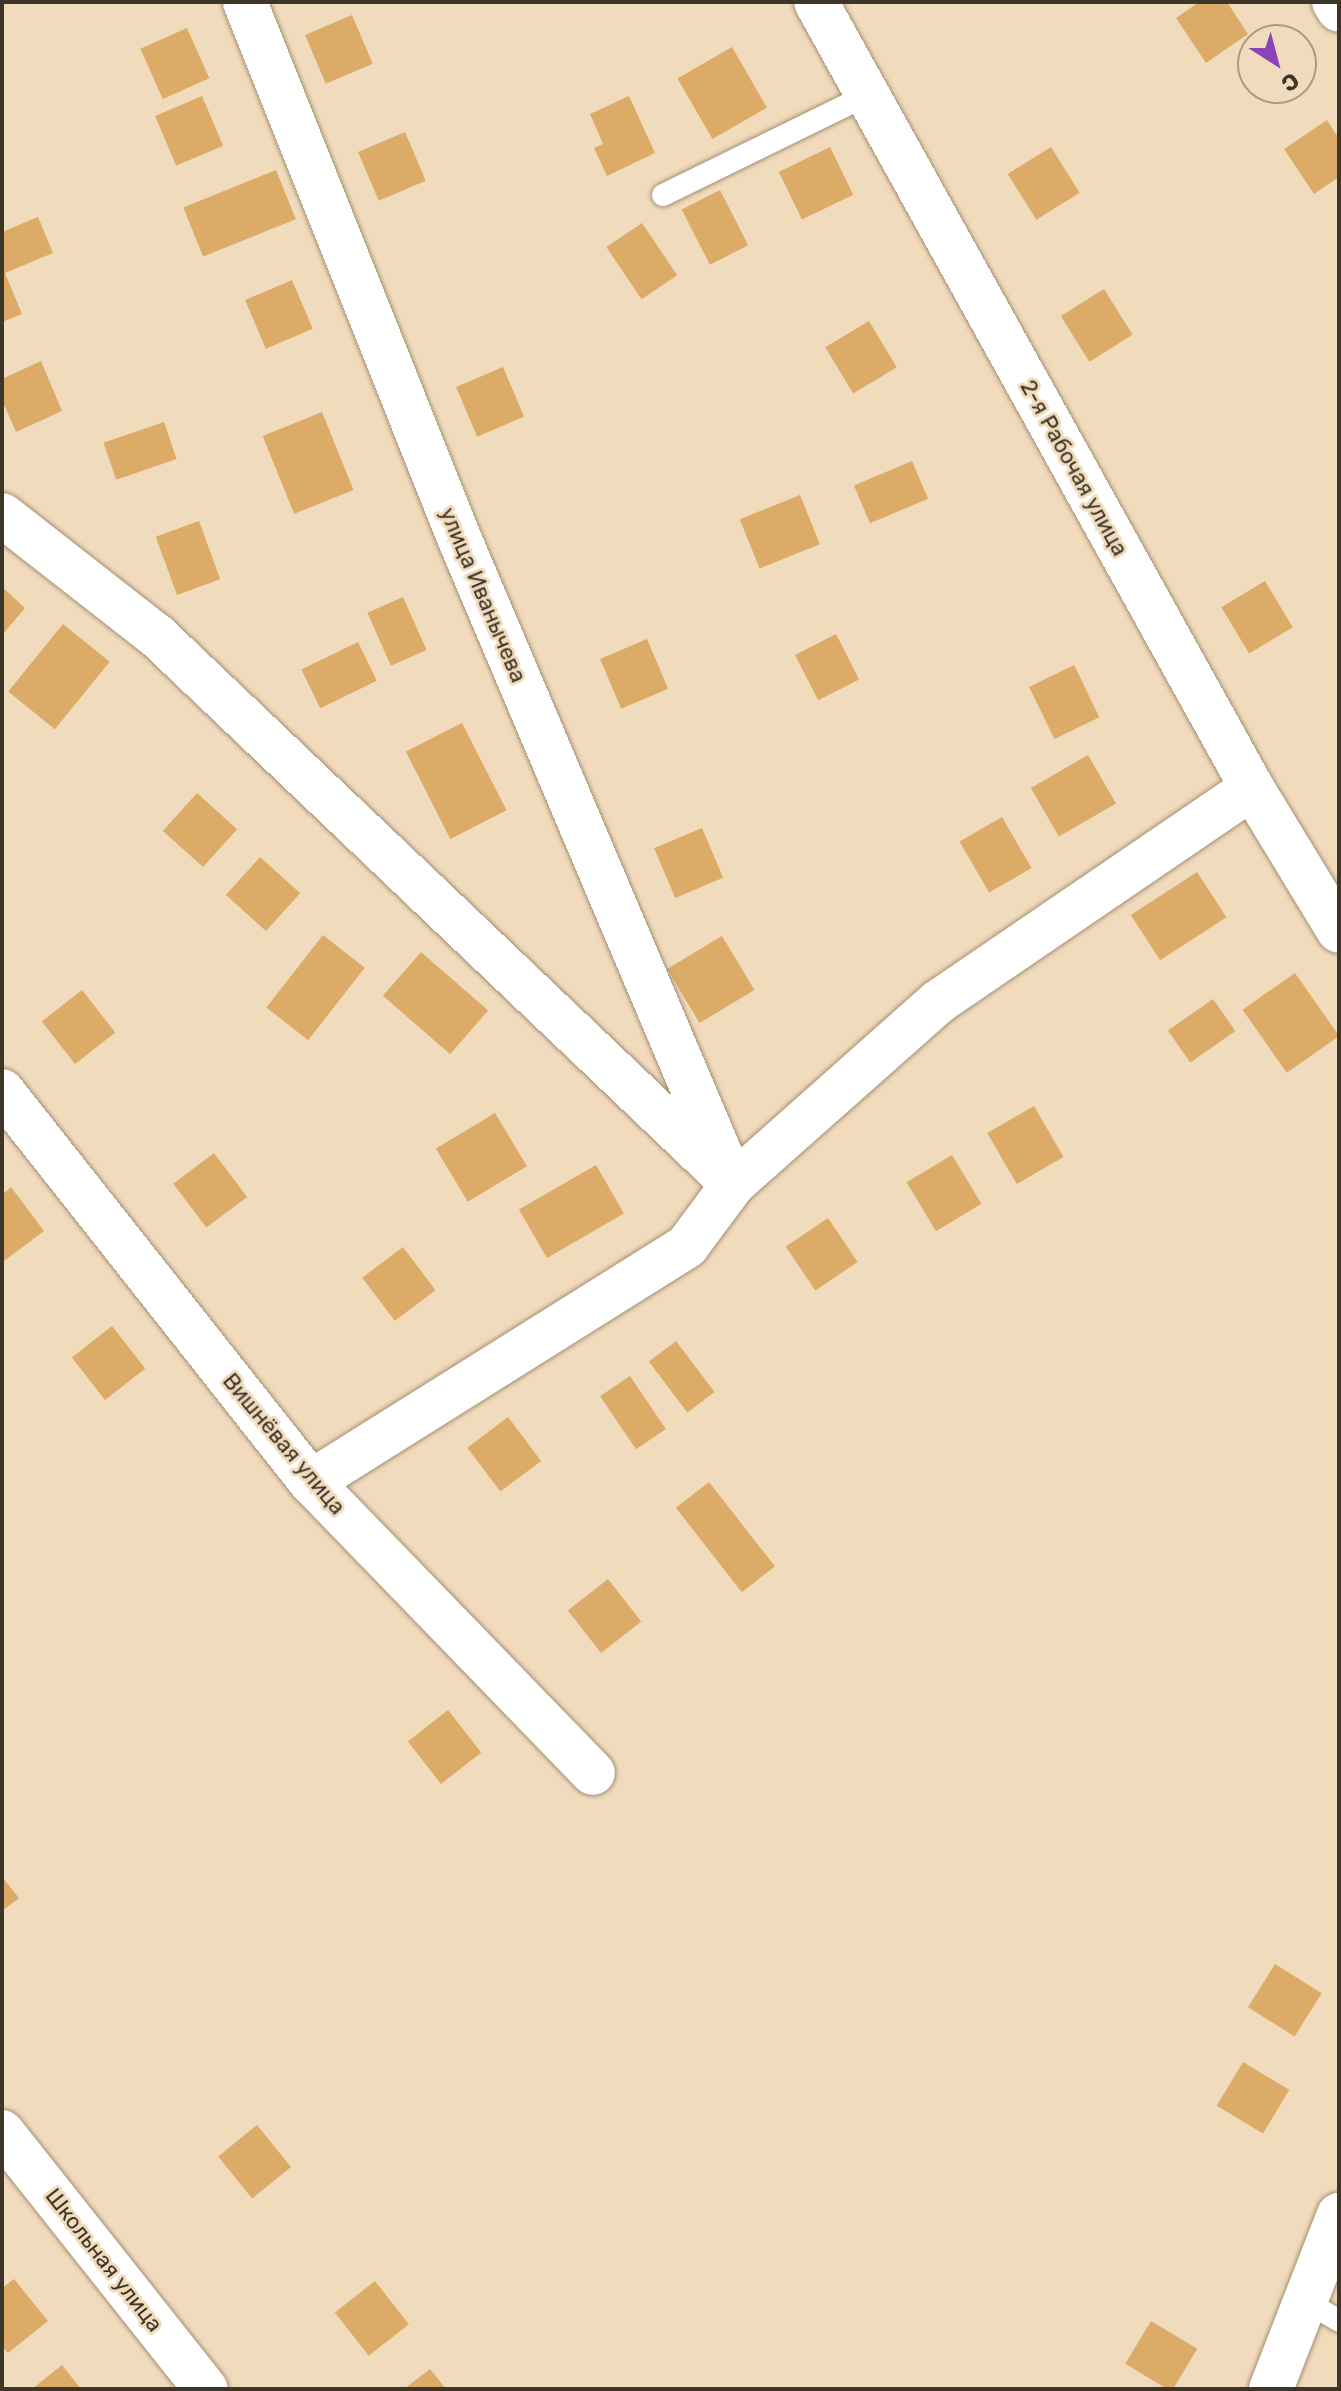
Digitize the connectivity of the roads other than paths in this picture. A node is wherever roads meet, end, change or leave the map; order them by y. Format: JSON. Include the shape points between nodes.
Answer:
{"nodes":[{"id":1,"x":245,"y":2,"type":"edge"},
{"id":2,"x":816,"y":2,"type":"edge"},
{"id":3,"x":1334,"y":2,"type":"edge"},
{"id":4,"x":1339,"y":10,"type":"edge"},
{"id":5,"x":867,"y":95,"type":"junction"},
{"id":6,"x":663,"y":195,"type":"dead end"},
{"id":7,"x":2,"y":515,"type":"edge"},
{"id":8,"x":1252,"y":788,"type":"junction"},
{"id":9,"x":1339,"y":931,"type":"edge"},
{"id":10,"x":2,"y":1091,"type":"edge"},
{"id":11,"x":733,"y":1184,"type":"junction"},
{"id":12,"x":311,"y":1482,"type":"junction"},
{"id":13,"x":593,"y":1773,"type":"dead end"},
{"id":14,"x":2,"y":2132,"type":"edge"},
{"id":15,"x":1339,"y":2215,"type":"edge"},
{"id":16,"x":1322,"y":2311,"type":"edge"},
{"id":17,"x":206,"y":2389,"type":"edge"},
{"id":18,"x":1271,"y":2389,"type":"edge"}],
"edges":[{"from":1,"to":11,"type":"street","name":"улица Иванычева","via":[[460,540]]},
{"from":2,"to":5,"type":"street","name":"2-я Рабочая улица"},
{"from":3,"to":4,"type":"street"},
{"from":5,"to":6,"type":"lane"},
{"from":5,"to":8,"type":"street","name":"2-я Рабочая улица"},
{"from":7,"to":11,"type":"street","via":[[157,636]]},
{"from":8,"to":9,"type":"street","name":"2-я Рабочая улица"},
{"from":8,"to":11,"type":"street","via":[[938,1002]]},
{"from":10,"to":12,"type":"street","name":"Вишнёвая улица"},
{"from":11,"to":12,"type":"street","via":[[687,1246]]},
{"from":12,"to":13,"type":"street","name":"Вишнёвая улица"},
{"from":14,"to":17,"type":"street","name":"Школьная улица"},
{"from":15,"to":16,"type":"street"},
{"from":16,"to":18,"type":"street"}]}
